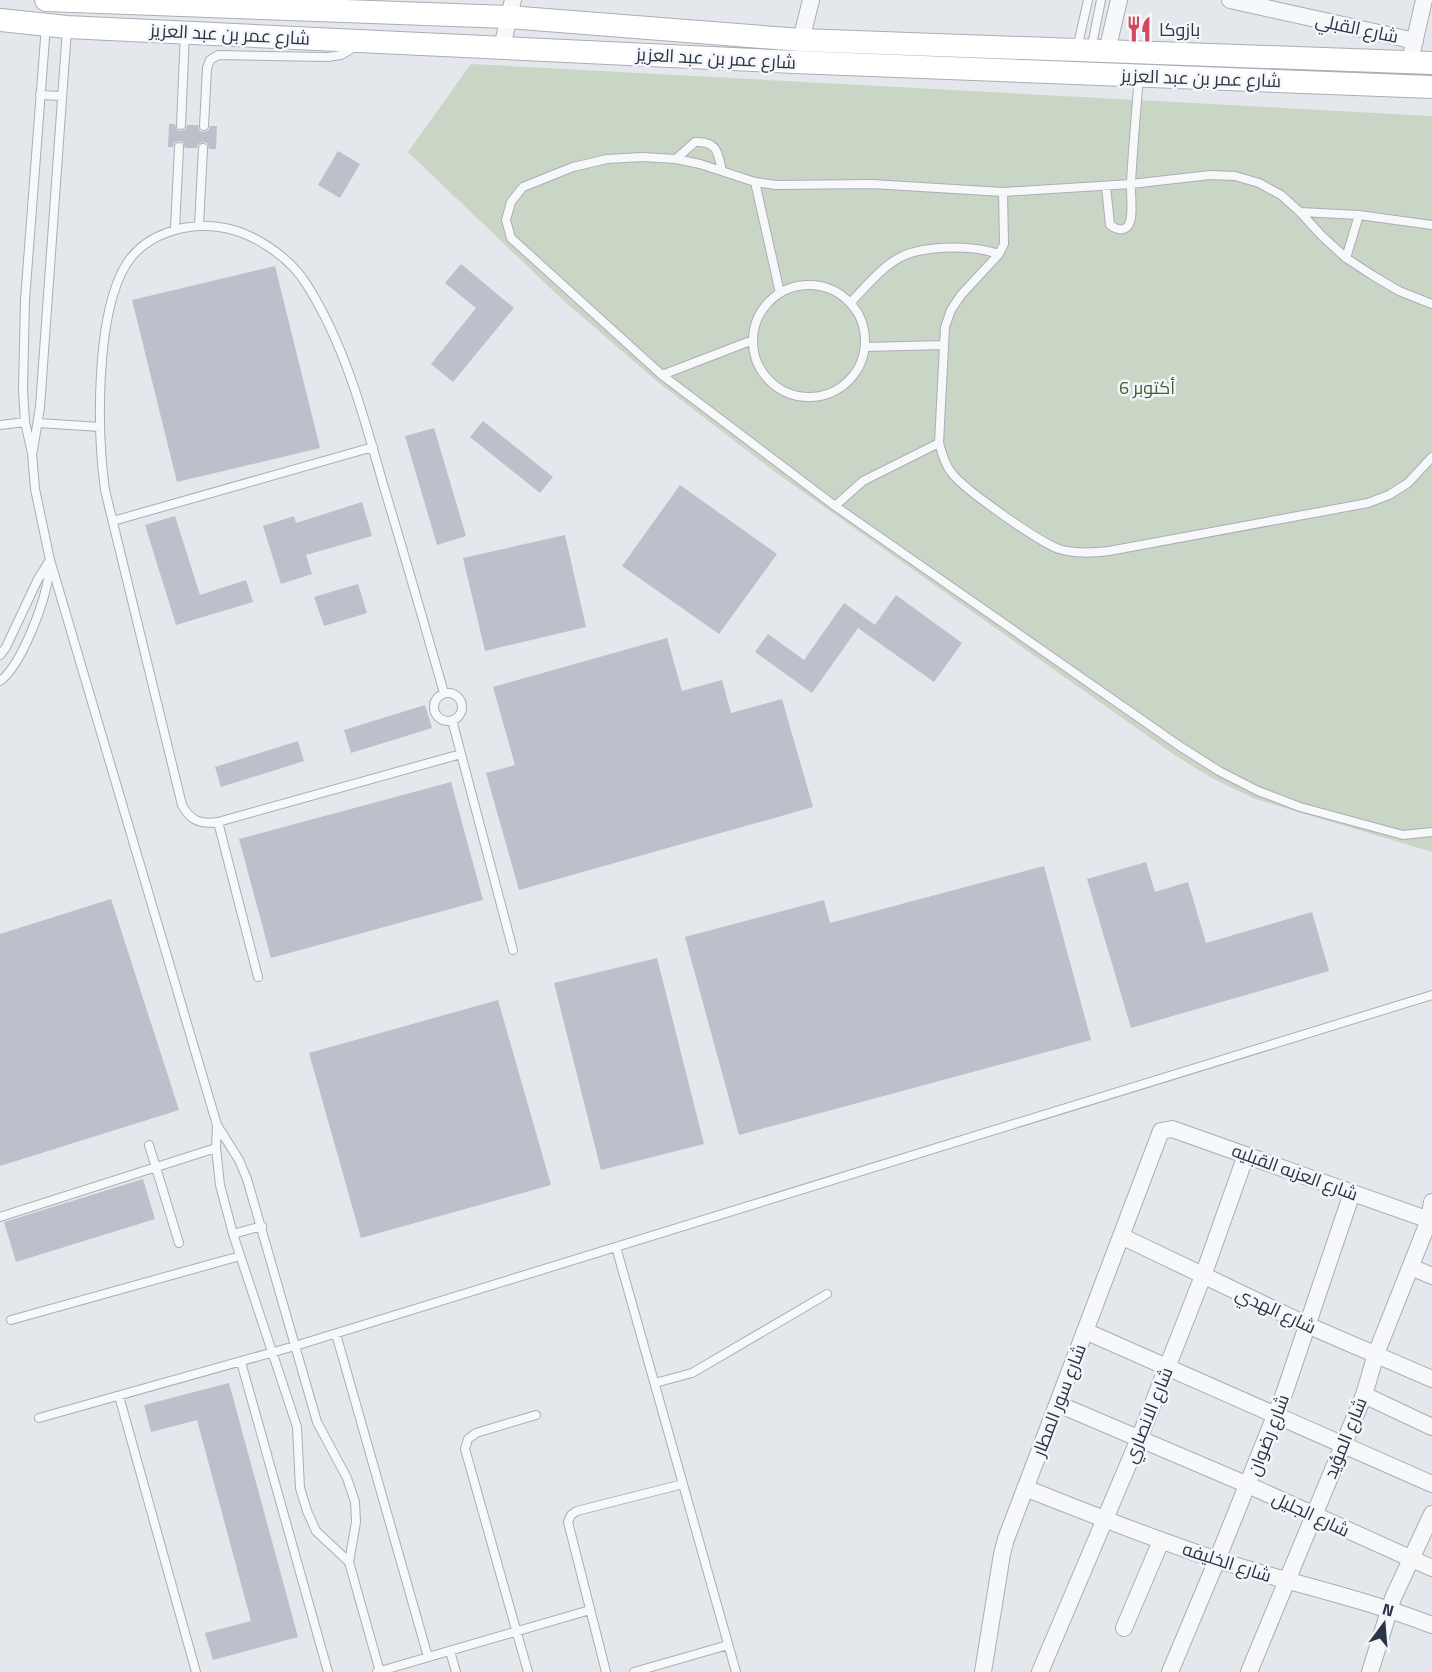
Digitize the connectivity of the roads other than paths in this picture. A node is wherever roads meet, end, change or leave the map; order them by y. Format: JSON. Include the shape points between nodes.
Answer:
{"nodes":[{"id":1,"x":811,"y":0,"type":"edge"},
{"id":2,"x":1088,"y":0,"type":"edge"},
{"id":3,"x":1101,"y":0,"type":"edge"},
{"id":4,"x":1119,"y":0,"type":"edge"},
{"id":5,"x":1230,"y":0,"type":"edge"},
{"id":6,"x":1424,"y":0,"type":"edge"},
{"id":7,"x":59,"y":1,"type":"edge"},
{"id":8,"x":269,"y":4,"type":"edge"},
{"id":9,"x":510,"y":9,"type":"edge"},
{"id":10,"x":0,"y":20,"type":"edge"},
{"id":11,"x":56,"y":26,"type":"junction"},
{"id":12,"x":185,"y":32,"type":"junction"},
{"id":13,"x":362,"y":40,"type":"junction"},
{"id":14,"x":801,"y":40,"type":"junction"},
{"id":15,"x":502,"y":47,"type":"junction"},
{"id":16,"x":1092,"y":50,"type":"junction"},
{"id":17,"x":1419,"y":55,"type":"edge"},
{"id":18,"x":1139,"y":76,"type":"junction"},
{"id":19,"x":1432,"y":87,"type":"edge"},
{"id":20,"x":40,"y":95,"type":"junction"},
{"id":21,"x":62,"y":96,"type":"junction"},
{"id":22,"x":181,"y":125,"type":"dead end"},
{"id":23,"x":204,"y":126,"type":"dead end"},
{"id":24,"x":179,"y":147,"type":"dead end"},
{"id":25,"x":203,"y":148,"type":"dead end"},
{"id":26,"x":676,"y":159,"type":"junction"},
{"id":27,"x":722,"y":171,"type":"junction"},
{"id":28,"x":755,"y":183,"type":"junction"},
{"id":29,"x":1131,"y":184,"type":"junction"},
{"id":30,"x":1106,"y":186,"type":"junction"},
{"id":31,"x":1003,"y":192,"type":"junction"},
{"id":32,"x":1300,"y":212,"type":"junction"},
{"id":33,"x":1359,"y":215,"type":"junction"},
{"id":34,"x":200,"y":225,"type":"junction"},
{"id":35,"x":1432,"y":225,"type":"edge"},
{"id":36,"x":175,"y":229,"type":"junction"},
{"id":37,"x":999,"y":254,"type":"junction"},
{"id":38,"x":1346,"y":258,"type":"junction"},
{"id":39,"x":780,"y":293,"type":"junction"},
{"id":40,"x":850,"y":303,"type":"junction"},
{"id":41,"x":1432,"y":304,"type":"edge"},
{"id":42,"x":753,"y":340,"type":"junction"},
{"id":43,"x":944,"y":345,"type":"junction"},
{"id":44,"x":865,"y":347,"type":"junction"},
{"id":45,"x":662,"y":375,"type":"junction"},
{"id":46,"x":25,"y":422,"type":"junction"},
{"id":47,"x":38,"y":423,"type":"junction"},
{"id":48,"x":0,"y":426,"type":"edge"},
{"id":49,"x":100,"y":427,"type":"junction"},
{"id":50,"x":939,"y":442,"type":"junction"},
{"id":51,"x":372,"y":447,"type":"junction"},
{"id":52,"x":32,"y":453,"type":"junction"},
{"id":53,"x":1432,"y":457,"type":"edge"},
{"id":54,"x":835,"y":506,"type":"junction"},
{"id":55,"x":113,"y":521,"type":"junction"},
{"id":56,"x":50,"y":560,"type":"junction"},
{"id":57,"x":0,"y":655,"type":"edge"},
{"id":58,"x":0,"y":681,"type":"edge"},
{"id":59,"x":444,"y":693,"type":"junction"},
{"id":60,"x":452,"y":720,"type":"junction"},
{"id":61,"x":461,"y":754,"type":"junction"},
{"id":62,"x":218,"y":822,"type":"junction"},
{"id":63,"x":1432,"y":831,"type":"edge"},
{"id":64,"x":513,"y":950,"type":"dead end"},
{"id":65,"x":258,"y":977,"type":"dead end"},
{"id":66,"x":1432,"y":995,"type":"edge"},
{"id":67,"x":217,"y":1125,"type":"junction"},
{"id":68,"x":1158,"y":1134,"type":"joint"},
{"id":69,"x":148,"y":1145,"type":"dead end"},
{"id":70,"x":216,"y":1148,"type":"junction"},
{"id":71,"x":1246,"y":1155,"type":"junction"},
{"id":72,"x":156,"y":1167,"type":"junction"},
{"id":73,"x":1352,"y":1193,"type":"junction"},
{"id":74,"x":1432,"y":1202,"type":"edge"},
{"id":75,"x":0,"y":1217,"type":"edge"},
{"id":76,"x":1431,"y":1221,"type":"edge"},
{"id":77,"x":262,"y":1226,"type":"junction"},
{"id":78,"x":233,"y":1234,"type":"junction"},
{"id":79,"x":1121,"y":1236,"type":"junction"},
{"id":80,"x":179,"y":1243,"type":"dead end"},
{"id":81,"x":616,"y":1247,"type":"junction"},
{"id":82,"x":240,"y":1256,"type":"junction"},
{"id":83,"x":1411,"y":1267,"type":"junction"},
{"id":84,"x":1203,"y":1276,"type":"junction"},
{"id":85,"x":1432,"y":1276,"type":"edge"},
{"id":86,"x":827,"y":1294,"type":"dead end"},
{"id":87,"x":11,"y":1320,"type":"dead end"},
{"id":88,"x":1308,"y":1325,"type":"junction"},
{"id":89,"x":1084,"y":1331,"type":"junction"},
{"id":90,"x":336,"y":1334,"type":"junction"},
{"id":91,"x":295,"y":1346,"type":"junction"},
{"id":92,"x":272,"y":1353,"type":"junction"},
{"id":93,"x":1376,"y":1354,"type":"junction"},
{"id":94,"x":241,"y":1362,"type":"junction"},
{"id":95,"x":1167,"y":1367,"type":"junction"},
{"id":96,"x":1432,"y":1379,"type":"edge"},
{"id":97,"x":655,"y":1383,"type":"junction"},
{"id":98,"x":1364,"y":1395,"type":"junction"},
{"id":99,"x":119,"y":1396,"type":"junction"},
{"id":100,"x":1058,"y":1404,"type":"junction"},
{"id":101,"x":536,"y":1415,"type":"dead end"},
{"id":102,"x":1276,"y":1415,"type":"junction"},
{"id":103,"x":39,"y":1418,"type":"dead end"},
{"id":104,"x":1432,"y":1427,"type":"edge"},
{"id":105,"x":1139,"y":1439,"type":"junction"},
{"id":106,"x":1343,"y":1445,"type":"junction"},
{"id":107,"x":683,"y":1484,"type":"junction"},
{"id":108,"x":1432,"y":1484,"type":"edge"},
{"id":109,"x":1248,"y":1485,"type":"junction"},
{"id":110,"x":1025,"y":1488,"type":"junction"},
{"id":111,"x":1432,"y":1514,"type":"edge"},
{"id":112,"x":1314,"y":1515,"type":"junction"},
{"id":113,"x":1105,"y":1520,"type":"junction"},
{"id":114,"x":1161,"y":1541,"type":"junction"},
{"id":115,"x":1217,"y":1560,"type":"junction"},
{"id":116,"x":1411,"y":1560,"type":"junction"},
{"id":117,"x":349,"y":1562,"type":"junction"},
{"id":118,"x":1432,"y":1568,"type":"edge"},
{"id":119,"x":1286,"y":1581,"type":"junction"},
{"id":120,"x":1389,"y":1609,"type":"junction"},
{"id":121,"x":590,"y":1610,"type":"junction"},
{"id":122,"x":1432,"y":1625,"type":"edge"},
{"id":123,"x":1124,"y":1628,"type":"dead end"},
{"id":124,"x":516,"y":1632,"type":"junction"},
{"id":125,"x":728,"y":1645,"type":"junction"},
{"id":126,"x":450,"y":1651,"type":"junction"},
{"id":127,"x":428,"y":1657,"type":"junction"},
{"id":128,"x":196,"y":1672,"type":"edge"},
{"id":129,"x":328,"y":1672,"type":"edge"},
{"id":130,"x":379,"y":1672,"type":"edge"},
{"id":131,"x":456,"y":1672,"type":"edge"},
{"id":132,"x":528,"y":1672,"type":"edge"},
{"id":133,"x":606,"y":1672,"type":"edge"},
{"id":134,"x":634,"y":1672,"type":"edge"},
{"id":135,"x":736,"y":1672,"type":"edge"},
{"id":136,"x":983,"y":1672,"type":"edge"},
{"id":137,"x":1041,"y":1672,"type":"edge"},
{"id":138,"x":1170,"y":1672,"type":"edge"},
{"id":139,"x":1249,"y":1672,"type":"edge"},
{"id":140,"x":1370,"y":1672,"type":"edge"}],
"edges":[{"from":1,"to":14,"type":"street"},
{"from":2,"to":16,"type":"lane"},
{"from":3,"to":16,"type":"lane"},
{"from":4,"to":16,"type":"street"},
{"from":5,"to":17,"type":"street","name":"شارع القبلي"},
{"from":6,"to":17,"type":"street"},
{"from":7,"to":8,"type":"main road","name":"شارع عمر بن عبد العزيز"},
{"from":7,"to":11,"type":"street"},
{"from":8,"to":9,"type":"main road","name":"شارع عمر بن عبد العزيز","via":[[477,13]]},
{"from":9,"to":14,"type":"main road","name":"شارع عمر بن عبد العزيز"},
{"from":9,"to":15,"type":"street"},
{"from":10,"to":11,"type":"main road","name":"شارع عمر بن عبد العزيز"},
{"from":11,"to":12,"type":"main road","name":"شارع عمر بن عبد العزيز"},
{"from":11,"to":20,"type":"lane"},
{"from":11,"to":21,"type":"lane"},
{"from":12,"to":13,"type":"main road","name":"شارع عمر بن عبد العزيز"},
{"from":12,"to":22,"type":"lane"},
{"from":13,"to":15,"type":"main road","name":"شارع عمر بن عبد العزيز"},
{"from":13,"to":23,"type":"lane","via":[[352,50],[328,57],[218,55],[207,68]]},
{"from":14,"to":16,"type":"main road","name":"شارع عمر بن عبد العزيز"},
{"from":15,"to":18,"type":"main road","name":"شارع عمر بن عبد العزيز"},
{"from":16,"to":17,"type":"main road","name":"شارع عمر بن عبد العزيز"},
{"from":18,"to":19,"type":"main road","name":"شارع عمر بن عبد العزيز"},
{"from":18,"to":29,"type":"lane"},
{"from":20,"to":21,"type":"lane"},
{"from":20,"to":46,"type":"lane","via":[[25,300]]},
{"from":21,"to":47,"type":"lane"},
{"from":24,"to":36,"type":"lane"},
{"from":25,"to":34,"type":"lane"},
{"from":26,"to":27,"type":"lane"},
{"from":26,"to":27,"type":"lane","via":[[695,142],[706,141],[716,148]]},
{"from":26,"to":45,"type":"lane","via":[[607,159],[573,167],[523,187],[511,202],[507,220],[511,238]]},
{"from":27,"to":28,"type":"lane"},
{"from":28,"to":31,"type":"lane","via":[[872,184]]},
{"from":28,"to":39,"type":"lane"},
{"from":29,"to":30,"type":"lane"},
{"from":29,"to":30,"type":"lane","via":[[1131,218],[1124,230],[1110,225]]},
{"from":29,"to":32,"type":"lane","via":[[1210,174],[1235,176],[1281,195]]},
{"from":30,"to":31,"type":"lane"},
{"from":31,"to":37,"type":"lane","via":[[1005,233]]},
{"from":32,"to":33,"type":"lane"},
{"from":32,"to":38,"type":"lane"},
{"from":33,"to":35,"type":"lane"},
{"from":33,"to":38,"type":"lane"},
{"from":34,"to":36,"type":"lane"},
{"from":34,"to":51,"type":"lane","via":[[232,228],[279,254],[295,268],[334,338]]},
{"from":36,"to":49,"type":"lane","via":[[149,242],[128,262],[114,289],[103,358]]},
{"from":37,"to":40,"type":"lane","via":[[971,248],[905,254],[892,261]]},
{"from":37,"to":43,"type":"lane","via":[[951,310]]},
{"from":38,"to":41,"type":"lane","via":[[1399,291]]},
{"from":39,"to":40,"type":"lane","via":[[809,285],[838,294]]},
{"from":39,"to":42,"type":"lane","via":[[760,313]]},
{"from":40,"to":44,"type":"lane","via":[[861,324]]},
{"from":42,"to":44,"type":"lane","via":[[762,372],[774,385],[805,397],[838,389],[851,378]]},
{"from":42,"to":45,"type":"lane"},
{"from":43,"to":44,"type":"lane"},
{"from":43,"to":50,"type":"lane"},
{"from":45,"to":54,"type":"lane"},
{"from":46,"to":48,"type":"lane"},
{"from":46,"to":52,"type":"lane"},
{"from":47,"to":49,"type":"lane"},
{"from":47,"to":52,"type":"lane"},
{"from":49,"to":55,"type":"lane","via":[[100,459]]},
{"from":50,"to":53,"type":"lane","via":[[943,459],[965,486],[1036,537],[1059,549],[1084,554],[1368,503],[1408,483]]},
{"from":50,"to":54,"type":"lane","via":[[863,481]]},
{"from":51,"to":55,"type":"lane"},
{"from":51,"to":59,"type":"lane"},
{"from":52,"to":56,"type":"lane","via":[[35,489]]},
{"from":54,"to":63,"type":"lane","via":[[1219,771],[1300,807],[1403,835]]},
{"from":55,"to":62,"type":"lane","via":[[182,805],[196,821]]},
{"from":56,"to":57,"type":"lane"},
{"from":56,"to":58,"type":"lane","via":[[42,605],[19,657]]},
{"from":56,"to":67,"type":"lane"},
{"from":59,"to":60,"type":"lane","via":[[435,701],[435,713],[446,721]]},
{"from":59,"to":60,"type":"lane","via":[[451,692],[461,700],[461,712]]},
{"from":60,"to":61,"type":"lane"},
{"from":61,"to":62,"type":"lane"},
{"from":61,"to":64,"type":"lane"},
{"from":62,"to":65,"type":"lane"},
{"from":66,"to":81,"type":"lane"},
{"from":67,"to":70,"type":"lane"},
{"from":67,"to":77,"type":"lane","via":[[239,1160]]},
{"from":68,"to":71,"type":"street","name":"شارع العزبه القبليه","via":[[1172,1129]]},
{"from":68,"to":79,"type":"street","name":"شارع سور المطار"},
{"from":69,"to":72,"type":"lane"},
{"from":70,"to":72,"type":"lane"},
{"from":70,"to":78,"type":"lane","via":[[220,1185]]},
{"from":71,"to":73,"type":"street","name":"شارع العزبه القبليه"},
{"from":71,"to":84,"type":"street","name":"شارع الانصاري"},
{"from":72,"to":75,"type":"lane"},
{"from":72,"to":80,"type":"lane"},
{"from":73,"to":76,"type":"street","name":"شارع العزبه القبليه"},
{"from":73,"to":88,"type":"street","name":"شارع رضوان"},
{"from":74,"to":76,"type":"street","name":"شارع المؤيد"},
{"from":76,"to":83,"type":"street","name":"شارع المؤيد"},
{"from":77,"to":78,"type":"lane"},
{"from":77,"to":91,"type":"lane"},
{"from":78,"to":82,"type":"lane"},
{"from":79,"to":84,"type":"street","name":"شارع الهدي"},
{"from":79,"to":89,"type":"street","name":"شارع سور المطار"},
{"from":81,"to":90,"type":"lane"},
{"from":81,"to":97,"type":"lane"},
{"from":82,"to":87,"type":"lane"},
{"from":82,"to":92,"type":"lane"},
{"from":83,"to":85,"type":"street"},
{"from":83,"to":93,"type":"street","name":"شارع المؤيد"},
{"from":84,"to":88,"type":"street","name":"شارع الهدي"},
{"from":84,"to":95,"type":"street","name":"شارع الانصاري"},
{"from":86,"to":97,"type":"lane","via":[[692,1373]]},
{"from":88,"to":93,"type":"street","name":"شارع الهدي"},
{"from":88,"to":102,"type":"street","name":"شارع رضوان"},
{"from":89,"to":95,"type":"street"},
{"from":89,"to":100,"type":"street","name":"شارع سور المطار"},
{"from":90,"to":91,"type":"lane"},
{"from":90,"to":127,"type":"lane"},
{"from":91,"to":92,"type":"lane"},
{"from":91,"to":117,"type":"lane","via":[[317,1422],[355,1502]]},
{"from":92,"to":94,"type":"lane"},
{"from":92,"to":117,"type":"lane","via":[[297,1427],[300,1488],[307,1511],[316,1531]]},
{"from":93,"to":96,"type":"street","name":"شارع الهدي"},
{"from":93,"to":98,"type":"street","name":"شارع المؤيد"},
{"from":94,"to":99,"type":"lane"},
{"from":94,"to":129,"type":"lane"},
{"from":95,"to":102,"type":"street"},
{"from":95,"to":105,"type":"street","name":"شارع الانصاري"},
{"from":97,"to":107,"type":"lane"},
{"from":98,"to":104,"type":"street"},
{"from":98,"to":106,"type":"street","name":"شارع المؤيد"},
{"from":99,"to":103,"type":"lane"},
{"from":99,"to":128,"type":"lane"},
{"from":100,"to":105,"type":"street","name":"شارع الجليل"},
{"from":100,"to":110,"type":"street","name":"شارع سور المطار"},
{"from":101,"to":124,"type":"lane","via":[[476,1433],[468,1439],[465,1449]]},
{"from":102,"to":106,"type":"street"},
{"from":102,"to":109,"type":"street","name":"شارع رضوان"},
{"from":105,"to":109,"type":"street","name":"شارع الجليل"},
{"from":105,"to":113,"type":"street","name":"شارع الانصاري"},
{"from":106,"to":108,"type":"street"},
{"from":106,"to":112,"type":"street","name":"شارع المؤيد"},
{"from":107,"to":121,"type":"lane","via":[[571,1515],[569,1529]]},
{"from":107,"to":125,"type":"lane"},
{"from":109,"to":112,"type":"street","name":"شارع الجليل"},
{"from":109,"to":115,"type":"street","name":"شارع رضوان"},
{"from":110,"to":113,"type":"street","name":"شارع الخليفه"},
{"from":110,"to":136,"type":"street","name":"شارع سور المطار","via":[[1002,1554]]},
{"from":111,"to":116,"type":"street"},
{"from":112,"to":116,"type":"street","name":"شارع الجليل"},
{"from":112,"to":119,"type":"street","name":"شارع المؤيد"},
{"from":113,"to":114,"type":"street","name":"شارع الخليفه"},
{"from":113,"to":137,"type":"street","name":"شارع الانصاري"},
{"from":114,"to":115,"type":"street","name":"شارع الخليفه"},
{"from":114,"to":123,"type":"street"},
{"from":115,"to":119,"type":"street","name":"شارع الخليفه"},
{"from":115,"to":138,"type":"street","name":"شارع رضوان"},
{"from":116,"to":118,"type":"street","name":"شارع الجليل"},
{"from":116,"to":120,"type":"street"},
{"from":117,"to":130,"type":"lane"},
{"from":119,"to":120,"type":"street","name":"شارع الخليفه"},
{"from":119,"to":139,"type":"street","name":"شارع المؤيد"},
{"from":120,"to":122,"type":"street","name":"شارع الخليفه"},
{"from":120,"to":140,"type":"street"},
{"from":121,"to":124,"type":"lane"},
{"from":121,"to":133,"type":"lane"},
{"from":124,"to":126,"type":"lane"},
{"from":124,"to":132,"type":"lane"},
{"from":125,"to":134,"type":"lane"},
{"from":125,"to":135,"type":"lane"},
{"from":126,"to":127,"type":"lane"},
{"from":126,"to":131,"type":"lane"},
{"from":127,"to":130,"type":"lane"}]}
